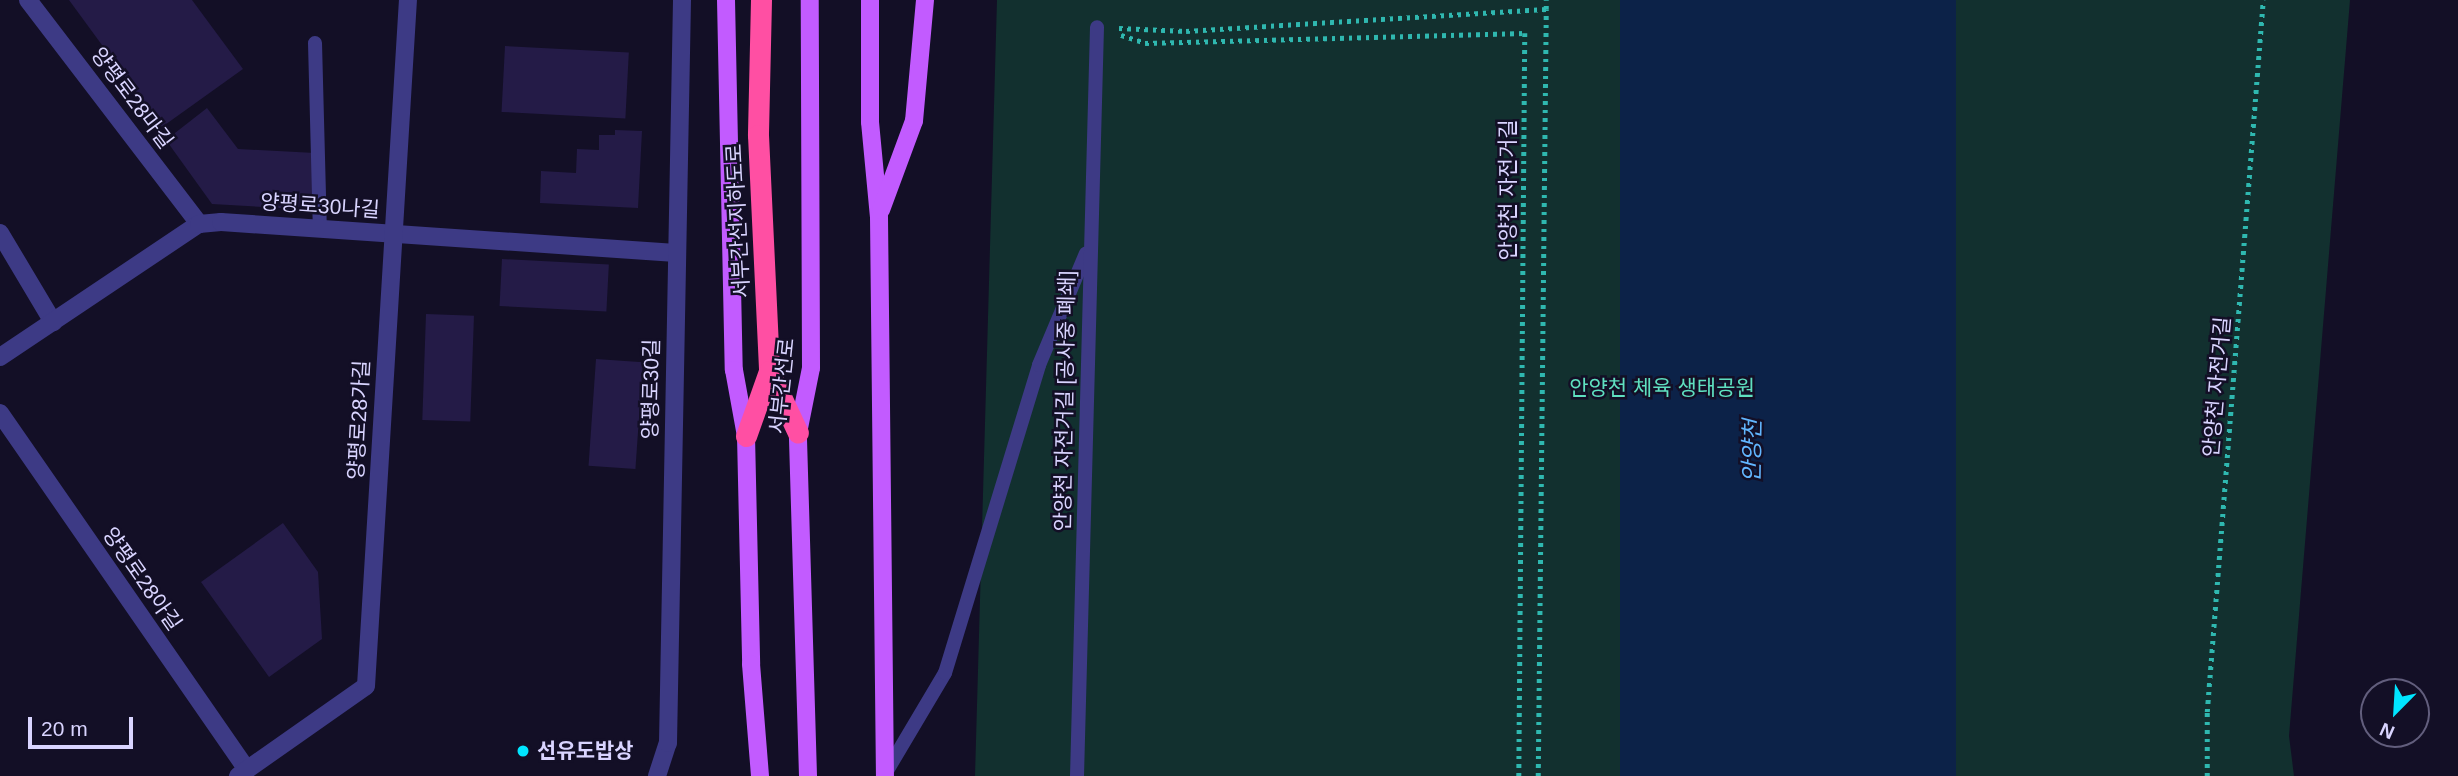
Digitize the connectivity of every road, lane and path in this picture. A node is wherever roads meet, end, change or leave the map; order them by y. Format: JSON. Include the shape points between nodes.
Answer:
{"nodes":[{"id":1,"x":28,"y":0,"type":"edge"},
{"id":2,"x":408,"y":0,"type":"edge"},
{"id":3,"x":682,"y":0,"type":"edge"},
{"id":4,"x":726,"y":0,"type":"edge"},
{"id":5,"x":761,"y":0,"type":"edge"},
{"id":6,"x":810,"y":0,"type":"edge"},
{"id":7,"x":870,"y":0,"type":"edge"},
{"id":8,"x":925,"y":0,"type":"edge"},
{"id":9,"x":1546,"y":0,"type":"edge"},
{"id":10,"x":2263,"y":0,"type":"edge"},
{"id":11,"x":1546,"y":9,"type":"junction"},
{"id":12,"x":1097,"y":27,"type":"junction"},
{"id":13,"x":315,"y":43,"type":"dead end"},
{"id":14,"x":879,"y":217,"type":"junction"},
{"id":15,"x":199,"y":224,"type":"junction"},
{"id":16,"x":320,"y":228,"type":"junction"},
{"id":17,"x":0,"y":233,"type":"edge"},
{"id":18,"x":394,"y":233,"type":"junction"},
{"id":19,"x":1089,"y":246,"type":"junction"},
{"id":20,"x":676,"y":253,"type":"junction"},
{"id":21,"x":53,"y":322,"type":"junction"},
{"id":22,"x":0,"y":357,"type":"edge"},
{"id":23,"x":769,"y":371,"type":"junction"},
{"id":24,"x":0,"y":414,"type":"edge"},
{"id":25,"x":798,"y":433,"type":"junction"},
{"id":26,"x":746,"y":436,"type":"junction"},
{"id":27,"x":243,"y":773,"type":"edge"},
{"id":28,"x":885,"y":775,"type":"edge"},
{"id":29,"x":657,"y":776,"type":"edge"},
{"id":30,"x":760,"y":776,"type":"edge"},
{"id":31,"x":808,"y":776,"type":"edge"},
{"id":32,"x":1077,"y":776,"type":"edge"},
{"id":33,"x":1519,"y":776,"type":"edge"},
{"id":34,"x":1538,"y":776,"type":"edge"},
{"id":35,"x":2207,"y":776,"type":"edge"}],
"edges":[{"from":1,"to":15,"type":"street","name":"양평로28마길"},
{"from":2,"to":18,"type":"street","name":"양평로28가길"},
{"from":3,"to":20,"type":"street","name":"양평로30길"},
{"from":4,"to":26,"type":"main road","via":[[734,370]]},
{"from":5,"to":23,"type":"highway","name":"서부간선지하도로","via":[[758,135]]},
{"from":6,"to":25,"type":"main road","name":"서부간선로","via":[[811,368]]},
{"from":7,"to":14,"type":"main road","via":[[870,122]]},
{"from":8,"to":14,"type":"main road","via":[[914,121]]},
{"from":9,"to":11,"type":"path"},
{"from":10,"to":35,"type":"path","name":"안양천 자전거길","via":[[2207,712]]},
{"from":11,"to":12,"type":"path","via":[[1186,31]]},
{"from":11,"to":34,"type":"path"},
{"from":12,"to":19,"type":"lane","name":"안양천 자전거길 [공사중 폐쇄]"},
{"from":12,"to":33,"type":"path","name":"안양천 자전거길","via":[[1145,43],[1525,33]]},
{"from":13,"to":16,"type":"lane"},
{"from":14,"to":28,"type":"main road"},
{"from":15,"to":16,"type":"street","name":"양평로30나길"},
{"from":15,"to":21,"type":"street"},
{"from":16,"to":18,"type":"street","name":"양평로30나길"},
{"from":17,"to":21,"type":"street"},
{"from":18,"to":20,"type":"street","name":"양평로30나길"},
{"from":18,"to":27,"type":"street","name":"양평로28가길","via":[[366,686]]},
{"from":19,"to":28,"type":"lane","via":[[1039,365],[945,673]]},
{"from":19,"to":32,"type":"lane","name":"안양천 자전거길 [공사중 폐쇄]"},
{"from":20,"to":29,"type":"street","name":"양평로30길","via":[[668,743]]},
{"from":21,"to":22,"type":"street"},
{"from":23,"to":25,"type":"highway","name":"서부간선지하도로"},
{"from":23,"to":26,"type":"highway"},
{"from":24,"to":27,"type":"street","name":"양평로28아길"},
{"from":25,"to":31,"type":"main road","name":"서부간선로"},
{"from":26,"to":30,"type":"main road","via":[[751,664]]}]}
